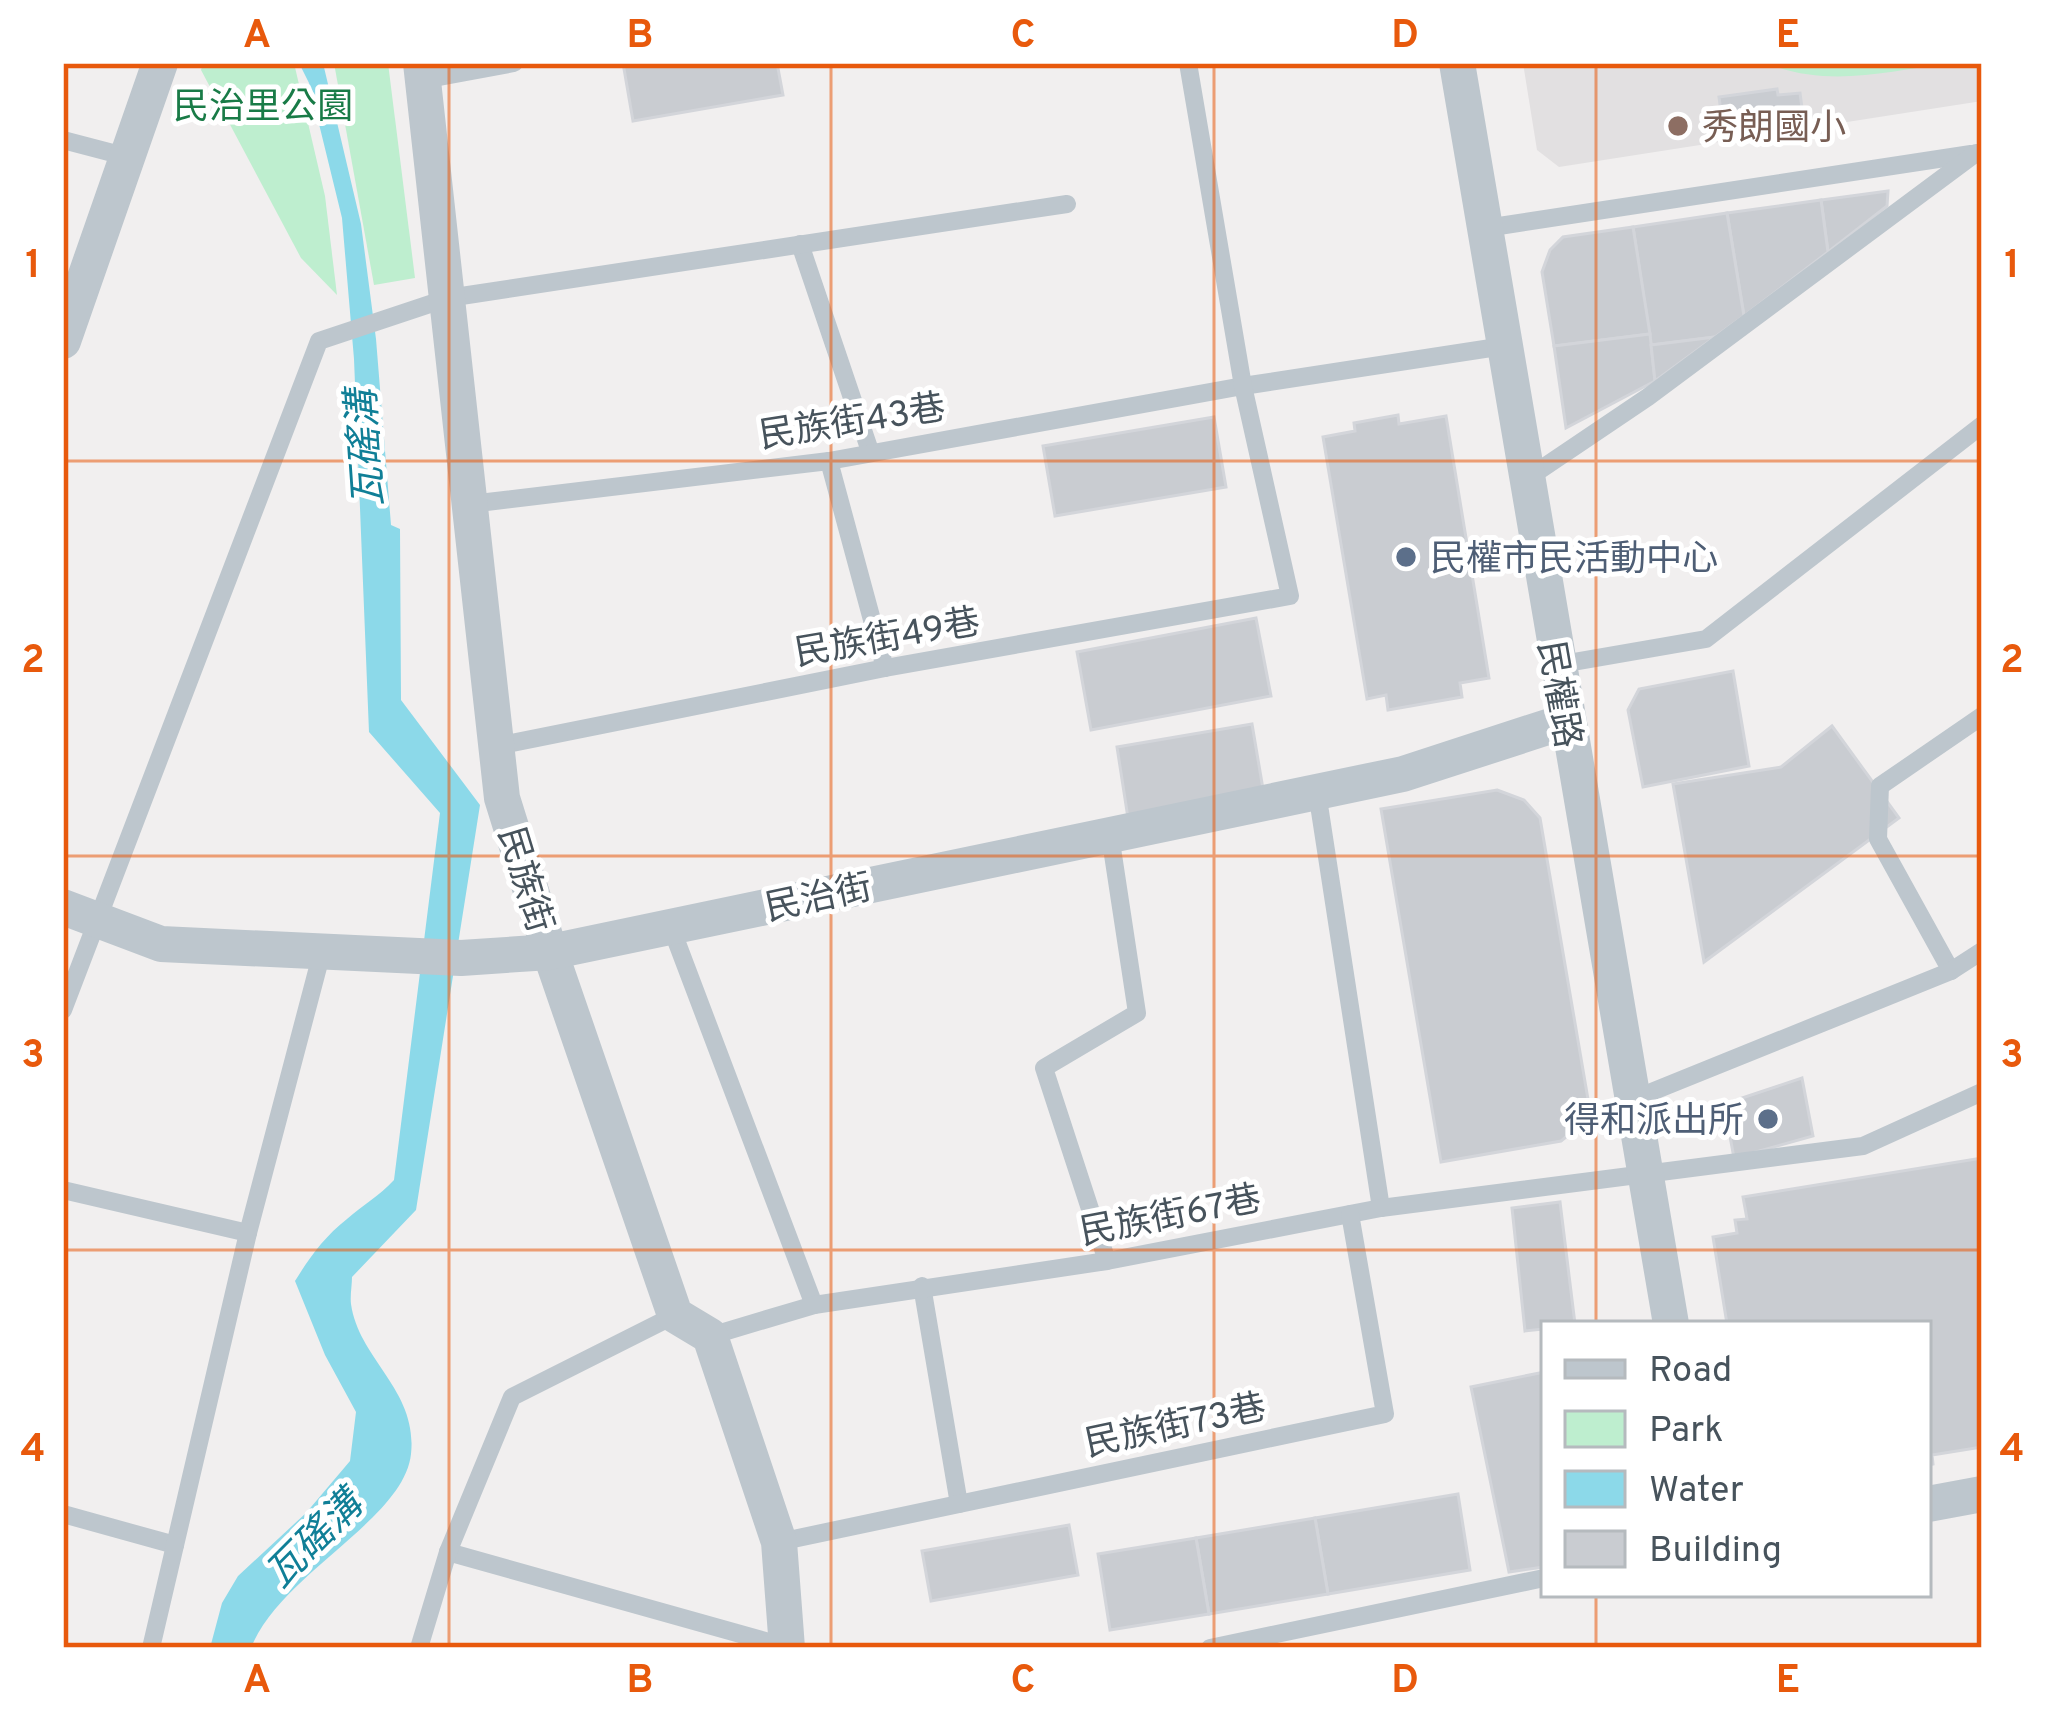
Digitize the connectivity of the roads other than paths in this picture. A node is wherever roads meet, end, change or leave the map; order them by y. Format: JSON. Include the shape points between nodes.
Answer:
{"nodes":[{"id":1,"x":160,"y":63,"type":"edge"},
{"id":2,"x":514,"y":63,"type":"edge"},
{"id":3,"x":1188,"y":63,"type":"edge"},
{"id":4,"x":1457,"y":63,"type":"edge"},
{"id":5,"x":422,"y":72,"type":"edge"},
{"id":6,"x":63,"y":140,"type":"edge"},
{"id":7,"x":1979,"y":153,"type":"edge"},
{"id":8,"x":128,"y":157,"type":"junction"},
{"id":9,"x":1067,"y":204,"type":"dead end"},
{"id":10,"x":1486,"y":228,"type":"junction"},
{"id":11,"x":800,"y":244,"type":"junction"},
{"id":12,"x":448,"y":298,"type":"junction"},
{"id":13,"x":63,"y":341,"type":"edge"},
{"id":14,"x":1504,"y":346,"type":"junction"},
{"id":15,"x":1243,"y":386,"type":"junction"},
{"id":16,"x":1982,"y":425,"type":"edge"},
{"id":17,"x":870,"y":451,"type":"junction"},
{"id":18,"x":829,"y":461,"type":"junction"},
{"id":19,"x":1526,"y":480,"type":"junction"},
{"id":20,"x":470,"y":504,"type":"junction"},
{"id":21,"x":1556,"y":664,"type":"junction"},
{"id":22,"x":885,"y":668,"type":"junction"},
{"id":23,"x":1982,"y":716,"type":"edge"},
{"id":24,"x":1566,"y":721,"type":"junction"},
{"id":25,"x":497,"y":746,"type":"junction"},
{"id":26,"x":1317,"y":792,"type":"junction"},
{"id":27,"x":1110,"y":835,"type":"junction"},
{"id":28,"x":63,"y":908,"type":"edge"},
{"id":29,"x":98,"y":921,"type":"junction"},
{"id":30,"x":671,"y":927,"type":"junction"},
{"id":31,"x":1982,"y":951,"type":"edge"},
{"id":32,"x":322,"y":952,"type":"junction"},
{"id":33,"x":550,"y":952,"type":"junction"},
{"id":34,"x":1951,"y":971,"type":"junction"},
{"id":35,"x":63,"y":1010,"type":"edge"},
{"id":36,"x":1982,"y":1092,"type":"edge"},
{"id":37,"x":1634,"y":1099,"type":"junction"},
{"id":38,"x":1646,"y":1172,"type":"junction"},
{"id":39,"x":63,"y":1190,"type":"edge"},
{"id":40,"x":1381,"y":1208,"type":"junction"},
{"id":41,"x":1350,"y":1214,"type":"junction"},
{"id":42,"x":248,"y":1233,"type":"junction"},
{"id":43,"x":1107,"y":1262,"type":"junction"},
{"id":44,"x":922,"y":1286,"type":"junction"},
{"id":45,"x":814,"y":1305,"type":"junction"},
{"id":46,"x":676,"y":1315,"type":"junction"},
{"id":47,"x":1671,"y":1321,"type":"edge"},
{"id":48,"x":710,"y":1336,"type":"junction"},
{"id":49,"x":1982,"y":1494,"type":"edge"},
{"id":50,"x":1931,"y":1503,"type":"edge"},
{"id":51,"x":959,"y":1504,"type":"junction"},
{"id":52,"x":63,"y":1514,"type":"edge"},
{"id":53,"x":779,"y":1542,"type":"junction"},
{"id":54,"x":176,"y":1544,"type":"junction"},
{"id":55,"x":448,"y":1552,"type":"junction"},
{"id":56,"x":1541,"y":1579,"type":"edge"},
{"id":57,"x":787,"y":1647,"type":"edge"},
{"id":58,"x":151,"y":1648,"type":"edge"},
{"id":59,"x":418,"y":1648,"type":"edge"},
{"id":60,"x":1210,"y":1648,"type":"edge"}],
"edges":[{"from":1,"to":8,"type":"street"},
{"from":2,"to":5,"type":"lane"},
{"from":3,"to":15,"type":"lane"},
{"from":4,"to":10,"type":"street","name":"民權路"},
{"from":5,"to":12,"type":"street","name":"民族街"},
{"from":6,"to":8,"type":"lane"},
{"from":7,"to":10,"type":"lane"},
{"from":7,"to":19,"type":"lane"},
{"from":8,"to":13,"type":"street"},
{"from":9,"to":11,"type":"lane"},
{"from":10,"to":14,"type":"street","name":"民權路"},
{"from":11,"to":12,"type":"lane"},
{"from":11,"to":17,"type":"lane"},
{"from":12,"to":20,"type":"street","name":"民族街"},
{"from":12,"to":29,"type":"lane","via":[[320,341]]},
{"from":14,"to":15,"type":"lane","name":"民族街43巷"},
{"from":14,"to":19,"type":"street","name":"民權路"},
{"from":15,"to":17,"type":"lane","name":"民族街43巷"},
{"from":15,"to":22,"type":"lane","name":"民族街49巷","via":[[1289,596]]},
{"from":16,"to":21,"type":"lane","via":[[1706,639]]},
{"from":17,"to":18,"type":"lane","name":"民族街43巷"},
{"from":18,"to":20,"type":"lane","name":"民族街43巷"},
{"from":18,"to":22,"type":"lane"},
{"from":19,"to":21,"type":"street","name":"民權路"},
{"from":20,"to":25,"type":"street","name":"民族街"},
{"from":21,"to":24,"type":"street","name":"民權路"},
{"from":22,"to":25,"type":"lane","name":"民族街49巷"},
{"from":23,"to":34,"type":"lane","via":[[1880,786],[1878,839]]},
{"from":24,"to":26,"type":"street","name":"民治街","via":[[1403,774]]},
{"from":24,"to":37,"type":"street","name":"民權路"},
{"from":25,"to":33,"type":"street","name":"民族街","via":[[502,798]]},
{"from":26,"to":27,"type":"street","name":"民治街"},
{"from":26,"to":40,"type":"lane"},
{"from":27,"to":30,"type":"street","name":"民治街"},
{"from":27,"to":43,"type":"lane","via":[[1137,1013],[1045,1068]]},
{"from":28,"to":29,"type":"street","name":"民治街"},
{"from":29,"to":32,"type":"street","name":"民治街","via":[[161,944]]},
{"from":29,"to":35,"type":"lane"},
{"from":30,"to":33,"type":"street","name":"民治街"},
{"from":30,"to":45,"type":"lane"},
{"from":31,"to":34,"type":"lane"},
{"from":32,"to":33,"type":"street","name":"民治街"},
{"from":32,"to":42,"type":"lane"},
{"from":33,"to":46,"type":"street","name":"民族街"},
{"from":34,"to":37,"type":"lane"},
{"from":36,"to":38,"type":"lane","name":"民族街67巷","via":[[1863,1146]]},
{"from":37,"to":38,"type":"street","name":"民權路"},
{"from":38,"to":40,"type":"lane","name":"民族街67巷"},
{"from":38,"to":47,"type":"street","name":"民權路"},
{"from":39,"to":42,"type":"lane"},
{"from":40,"to":41,"type":"lane","name":"民族街67巷"},
{"from":41,"to":43,"type":"lane","name":"民族街67巷"},
{"from":41,"to":51,"type":"lane","name":"民族街73巷","via":[[1385,1414]]},
{"from":42,"to":54,"type":"lane"},
{"from":43,"to":44,"type":"lane","name":"民族街67巷"},
{"from":44,"to":45,"type":"lane","name":"民族街67巷"},
{"from":44,"to":51,"type":"lane"},
{"from":45,"to":48,"type":"lane","name":"民族街67巷"},
{"from":46,"to":48,"type":"street"},
{"from":46,"to":55,"type":"lane","via":[[512,1396]]},
{"from":48,"to":53,"type":"street"},
{"from":49,"to":50,"type":"street"},
{"from":51,"to":53,"type":"lane","name":"民族街73巷"},
{"from":52,"to":54,"type":"lane"},
{"from":53,"to":57,"type":"street"},
{"from":54,"to":58,"type":"lane"},
{"from":55,"to":57,"type":"lane"},
{"from":55,"to":59,"type":"lane"},
{"from":56,"to":60,"type":"lane"}]}
